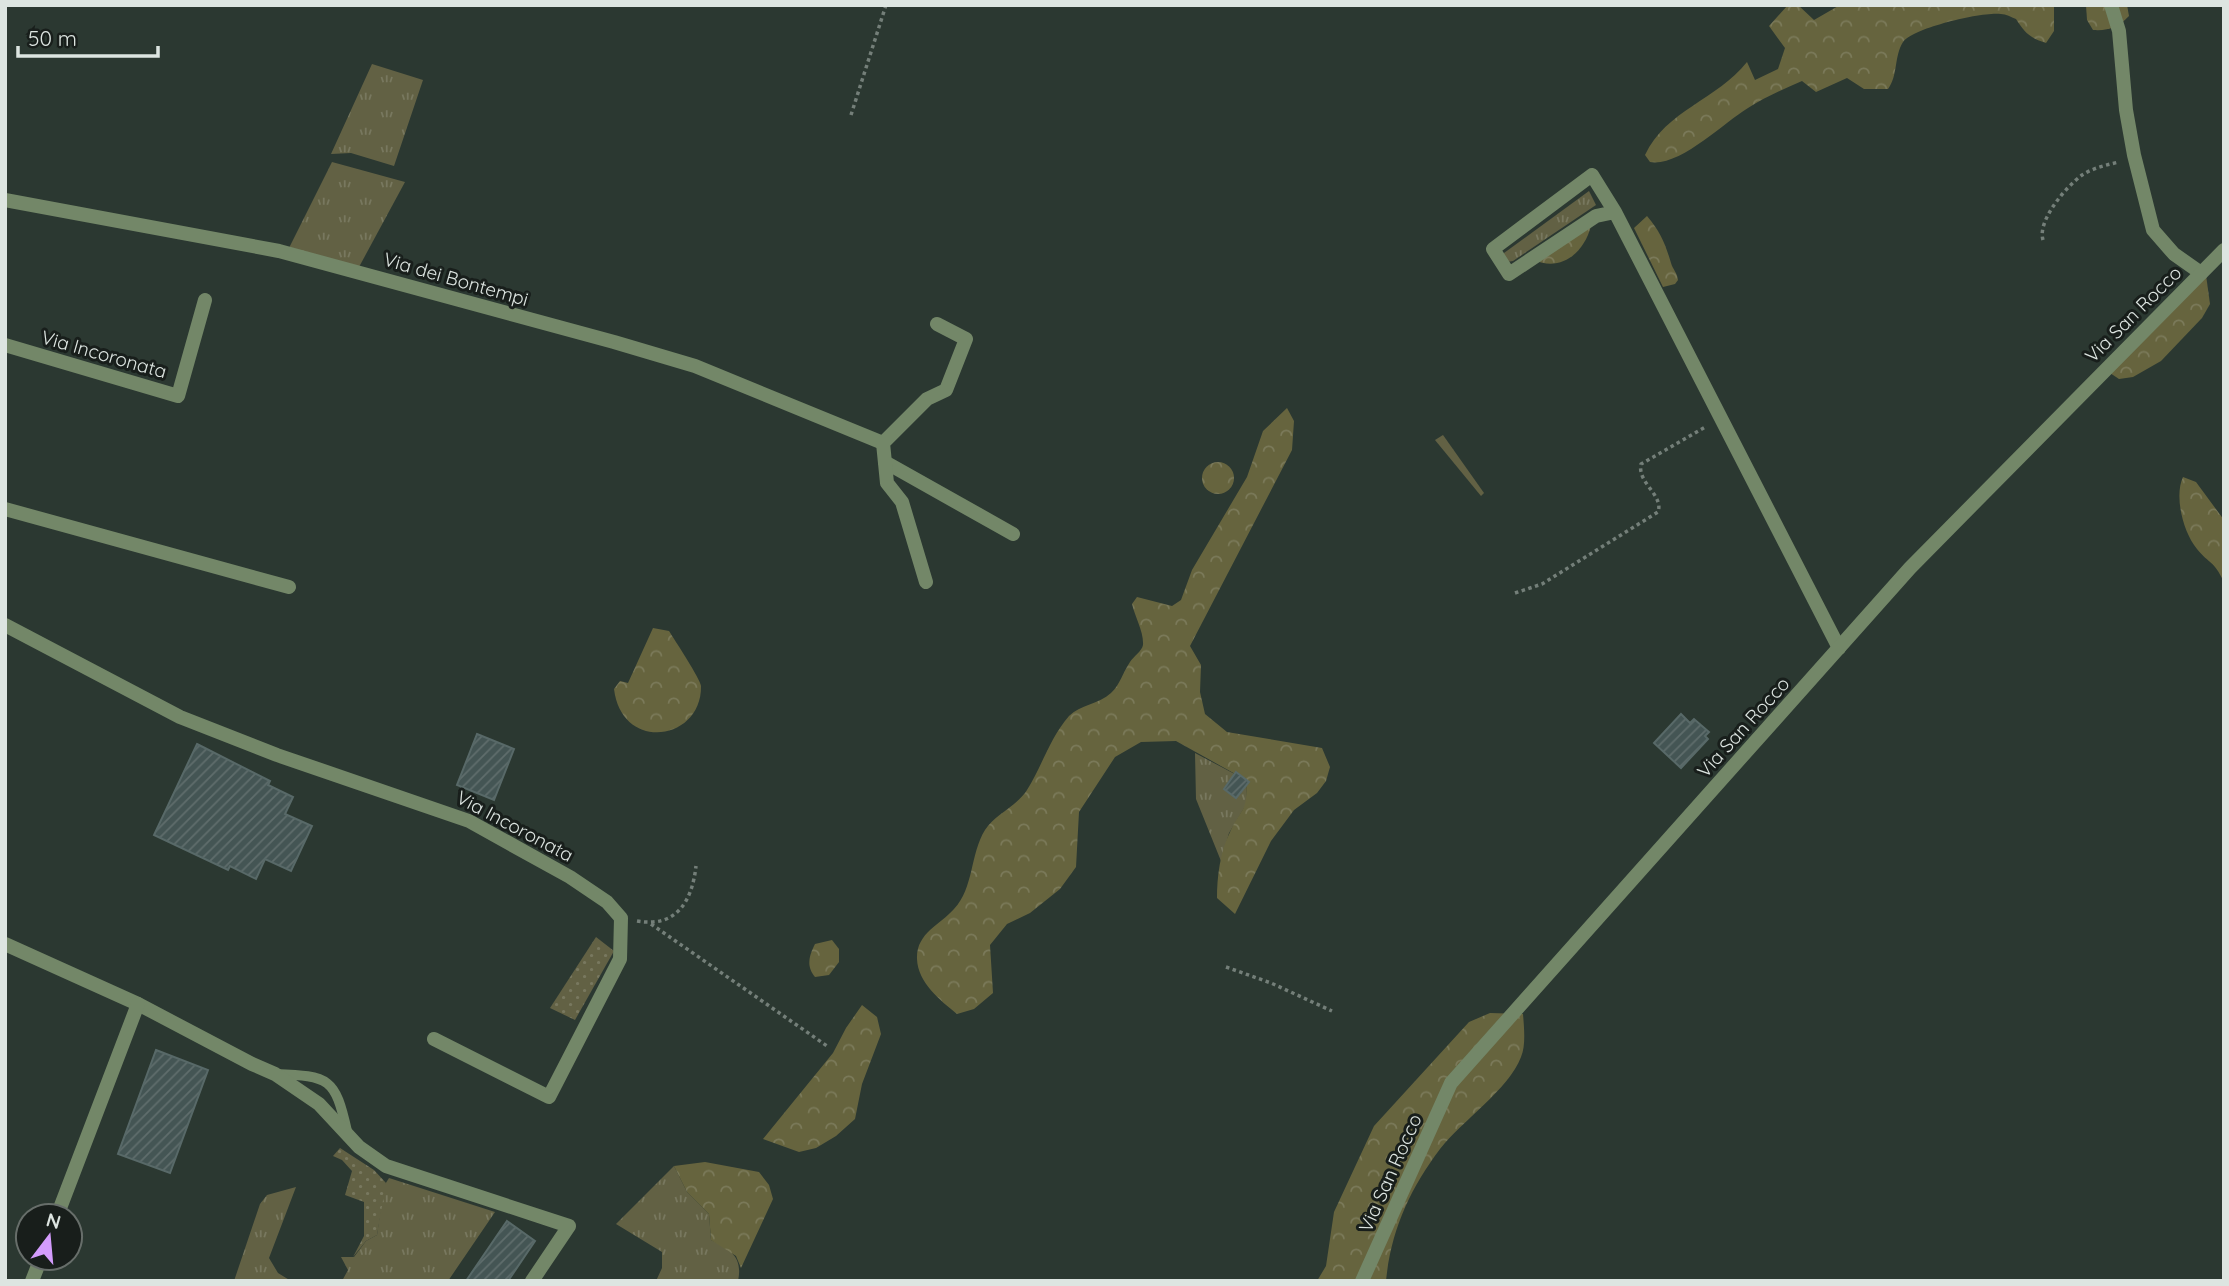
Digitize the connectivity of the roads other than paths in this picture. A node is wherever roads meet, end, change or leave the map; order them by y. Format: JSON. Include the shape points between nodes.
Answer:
{"nodes":[{"id":1,"x":2111,"y":5,"type":"edge"},
{"id":2,"x":5,"y":200,"type":"edge"},
{"id":3,"x":1615,"y":212,"type":"junction"},
{"id":4,"x":2224,"y":250,"type":"edge"},
{"id":5,"x":2201,"y":273,"type":"junction"},
{"id":6,"x":205,"y":300,"type":"dead end"},
{"id":7,"x":937,"y":324,"type":"dead end"},
{"id":8,"x":5,"y":345,"type":"edge"},
{"id":9,"x":883,"y":443,"type":"junction"},
{"id":10,"x":885,"y":462,"type":"junction"},
{"id":11,"x":5,"y":509,"type":"edge"},
{"id":12,"x":1013,"y":534,"type":"dead end"},
{"id":13,"x":926,"y":582,"type":"dead end"},
{"id":14,"x":289,"y":587,"type":"dead end"},
{"id":15,"x":5,"y":625,"type":"edge"},
{"id":16,"x":1839,"y":648,"type":"junction"},
{"id":17,"x":5,"y":944,"type":"edge"},
{"id":18,"x":138,"y":1004,"type":"junction"},
{"id":19,"x":434,"y":1039,"type":"dead end"},
{"id":20,"x":275,"y":1073,"type":"junction"},
{"id":21,"x":347,"y":1132,"type":"junction"},
{"id":22,"x":62,"y":1202,"type":"edge"},
{"id":23,"x":532,"y":1281,"type":"edge"},
{"id":24,"x":1363,"y":1281,"type":"edge"}],
"edges":[{"from":1,"to":5,"type":"street","via":[[2119,31],[2135,159],[2153,230],[2174,254]]},
{"from":2,"to":9,"type":"street","name":"Via dei Bontempi","via":[[279,251],[614,342],[695,366]]},
{"from":3,"to":3,"type":"street","via":[[1592,175],[1493,249],[1509,274],[1596,216]]},
{"from":3,"to":16,"type":"street"},
{"from":4,"to":5,"type":"street","name":"Via San Rocco"},
{"from":5,"to":16,"type":"street","name":"Via San Rocco","via":[[1910,568]]},
{"from":6,"to":8,"type":"street","name":"Via Incoronata","via":[[177,396]]},
{"from":7,"to":9,"type":"street","via":[[966,339],[956,372],[946,390],[927,399]]},
{"from":9,"to":10,"type":"street"},
{"from":10,"to":12,"type":"street"},
{"from":10,"to":13,"type":"street","via":[[887,483],[902,502]]},
{"from":11,"to":14,"type":"street"},
{"from":15,"to":19,"type":"street","name":"Via Incoronata","via":[[180,717],[469,821],[570,877],[607,902],[621,918],[620,959],[550,1097]]},
{"from":16,"to":24,"type":"street","name":"Via San Rocco","via":[[1451,1083]]},
{"from":17,"to":18,"type":"street"},
{"from":18,"to":20,"type":"street"},
{"from":18,"to":22,"type":"street"},
{"from":20,"to":21,"type":"street","via":[[319,1104]]},
{"from":20,"to":21,"type":"lane","via":[[327,1082],[339,1096]]},
{"from":21,"to":23,"type":"street","via":[[370,1157],[386,1166],[569,1226]]}]}
